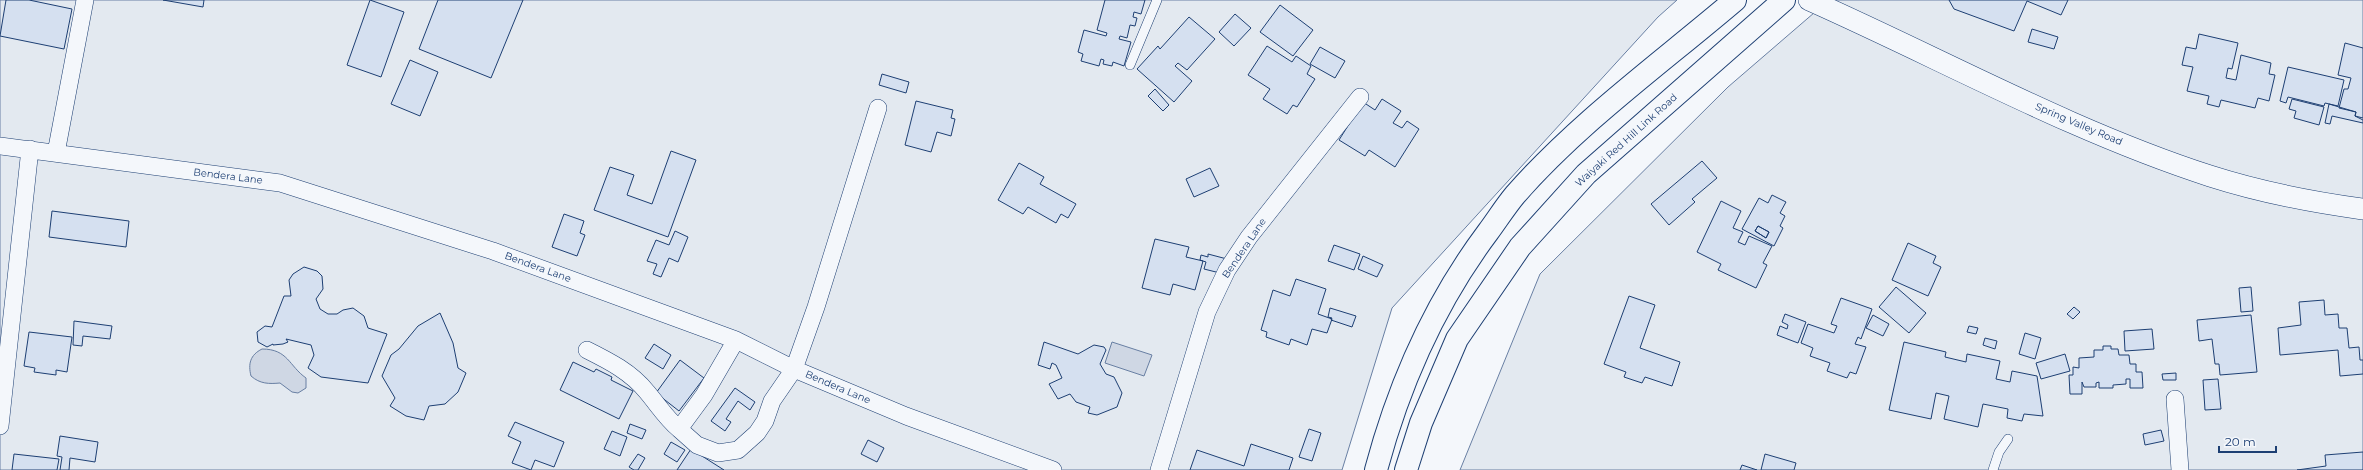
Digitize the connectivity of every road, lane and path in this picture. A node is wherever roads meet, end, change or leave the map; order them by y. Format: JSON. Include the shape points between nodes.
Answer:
{"nodes":[{"id":1,"x":85,"y":0,"type":"edge"},
{"id":2,"x":1157,"y":0,"type":"edge"},
{"id":3,"x":1735,"y":0,"type":"edge"},
{"id":4,"x":1784,"y":0,"type":"edge"},
{"id":5,"x":1808,"y":0,"type":"edge"},
{"id":6,"x":1130,"y":65,"type":"dead end"},
{"id":7,"x":1360,"y":97,"type":"dead end"},
{"id":8,"x":878,"y":108,"type":"dead end"},
{"id":9,"x":0,"y":146,"type":"edge"},
{"id":10,"x":30,"y":149,"type":"junction"},
{"id":11,"x":56,"y":153,"type":"junction"},
{"id":12,"x":2363,"y":209,"type":"edge"},
{"id":13,"x":736,"y":340,"type":"junction"},
{"id":14,"x":587,"y":350,"type":"dead end"},
{"id":15,"x":794,"y":369,"type":"junction"},
{"id":16,"x":2175,"y":399,"type":"dead end"},
{"id":17,"x":0,"y":426,"type":"edge"},
{"id":18,"x":679,"y":429,"type":"junction"},
{"id":19,"x":2008,"y":439,"type":"dead end"},
{"id":20,"x":1053,"y":470,"type":"edge"},
{"id":21,"x":1159,"y":470,"type":"edge"},
{"id":22,"x":1376,"y":470,"type":"edge"},
{"id":23,"x":1406,"y":470,"type":"edge"},
{"id":24,"x":1993,"y":470,"type":"edge"},
{"id":25,"x":2180,"y":470,"type":"edge"}],
"edges":[{"from":1,"to":11,"type":"street"},
{"from":2,"to":6,"type":"lane"},
{"from":3,"to":22,"type":"main road","via":[[1575,134],[1514,196],[1473,252],[1426,330],[1404,380]]},
{"from":4,"to":23,"type":"main road","name":"Waiyaki Red Hill Link Road","via":[[1586,174],[1520,247],[1457,339],[1421,423]]},
{"from":5,"to":12,"type":"street","name":"Spring Valley Road","via":[[2042,109],[2150,154],[2256,190],[2307,202]]},
{"from":7,"to":21,"type":"street","name":"Bendera Lane","via":[[1249,237],[1227,270],[1207,312]]},
{"from":8,"to":15,"type":"street"},
{"from":9,"to":10,"type":"street","name":"Bendera Lane"},
{"from":10,"to":11,"type":"street","name":"Bendera Lane"},
{"from":10,"to":17,"type":"street"},
{"from":11,"to":13,"type":"street","name":"Bendera Lane","via":[[280,183],[493,251]]},
{"from":13,"to":15,"type":"street","name":"Bendera Lane"},
{"from":13,"to":18,"type":"street","via":[[704,395]]},
{"from":14,"to":18,"type":"street","via":[[616,364],[634,378],[666,418]]},
{"from":15,"to":18,"type":"street","via":[[772,401],[765,421],[757,433],[738,450],[718,453],[697,445]]},
{"from":15,"to":20,"type":"street","name":"Bendera Lane","via":[[906,416]]},
{"from":16,"to":25,"type":"street"},
{"from":19,"to":24,"type":"lane","via":[[1999,452]]}]}
